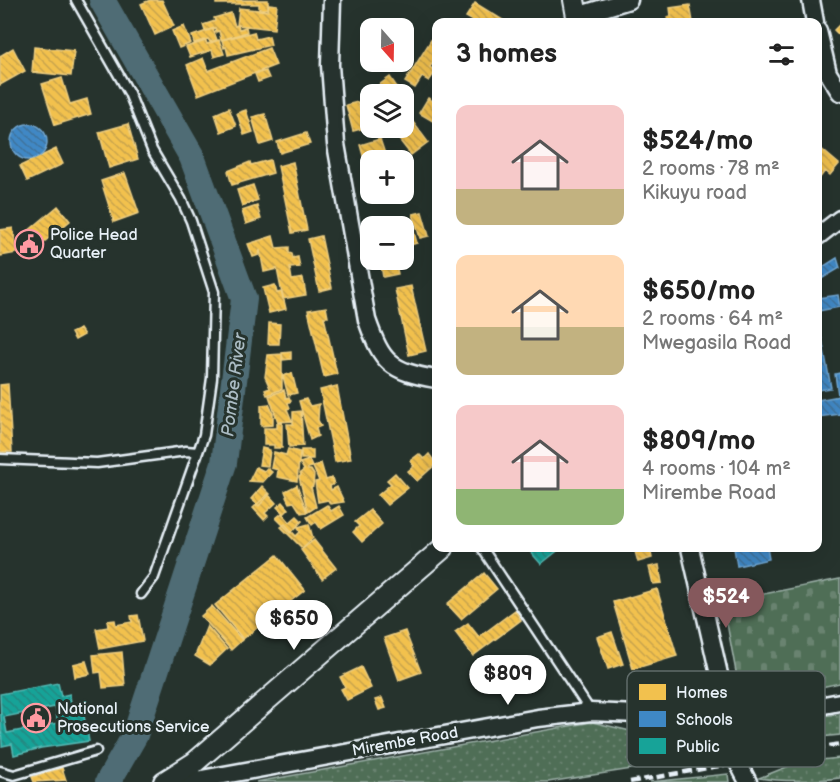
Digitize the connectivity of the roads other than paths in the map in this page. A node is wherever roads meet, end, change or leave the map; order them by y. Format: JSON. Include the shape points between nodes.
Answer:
{"nodes":[{"id":1,"x":76,"y":0,"type":"edge"},
{"id":2,"x":332,"y":0,"type":"edge"},
{"id":3,"x":629,"y":0,"type":"edge"},
{"id":4,"x":811,"y":0,"type":"edge"},
{"id":5,"x":576,"y":13,"type":"edge"},
{"id":6,"x":814,"y":18,"type":"edge"},
{"id":7,"x":822,"y":40,"type":"edge"},
{"id":8,"x":834,"y":67,"type":"edge"},
{"id":9,"x":840,"y":92,"type":"edge"},
{"id":10,"x":840,"y":219,"type":"edge"},
{"id":11,"x":822,"y":233,"type":"edge"},
{"id":12,"x":432,"y":378,"type":"edge"},
{"id":13,"x":197,"y":452,"type":"junction"},
{"id":14,"x":0,"y":459,"type":"edge"},
{"id":15,"x":438,"y":552,"type":"edge"},
{"id":16,"x":485,"y":552,"type":"edge"},
{"id":17,"x":691,"y":552,"type":"edge"},
{"id":18,"x":141,"y":594,"type":"dead end"},
{"id":19,"x":718,"y":671,"type":"edge"},
{"id":20,"x":840,"y":702,"type":"edge"},
{"id":21,"x":825,"y":705,"type":"edge"},
{"id":22,"x":591,"y":711,"type":"junction"},
{"id":23,"x":627,"y":713,"type":"edge"},
{"id":24,"x":96,"y":751,"type":"dead end"},
{"id":25,"x":740,"y":767,"type":"edge"},
{"id":26,"x":0,"y":771,"type":"edge"},
{"id":27,"x":164,"y":782,"type":"edge"},
{"id":28,"x":185,"y":782,"type":"edge"},
{"id":29,"x":748,"y":782,"type":"edge"}],
"edges":[{"from":1,"to":13,"type":"lane","via":[[121,76],[152,150],[181,199],[214,292],[212,378],[204,435]]},
{"from":2,"to":12,"type":"street","via":[[330,65],[336,144],[367,320],[376,345],[390,365]]},
{"from":3,"to":5,"type":"street"},
{"from":4,"to":6,"type":"street"},
{"from":7,"to":8,"type":"street"},
{"from":8,"to":9,"type":"street"},
{"from":10,"to":11,"type":"street"},
{"from":13,"to":14,"type":"lane","via":[[97,463]]},
{"from":13,"to":18,"type":"lane","via":[[154,577]]},
{"from":15,"to":27,"type":"street","via":[[194,763]]},
{"from":16,"to":22,"type":"lane"},
{"from":17,"to":19,"type":"street"},
{"from":20,"to":21,"type":"street","name":"Mirembe Road"},
{"from":22,"to":23,"type":"street","name":"Mirembe Road"},
{"from":22,"to":28,"type":"street","name":"Mirembe Road"},
{"from":24,"to":26,"type":"lane","via":[[14,775]]},
{"from":25,"to":29,"type":"street"}]}
